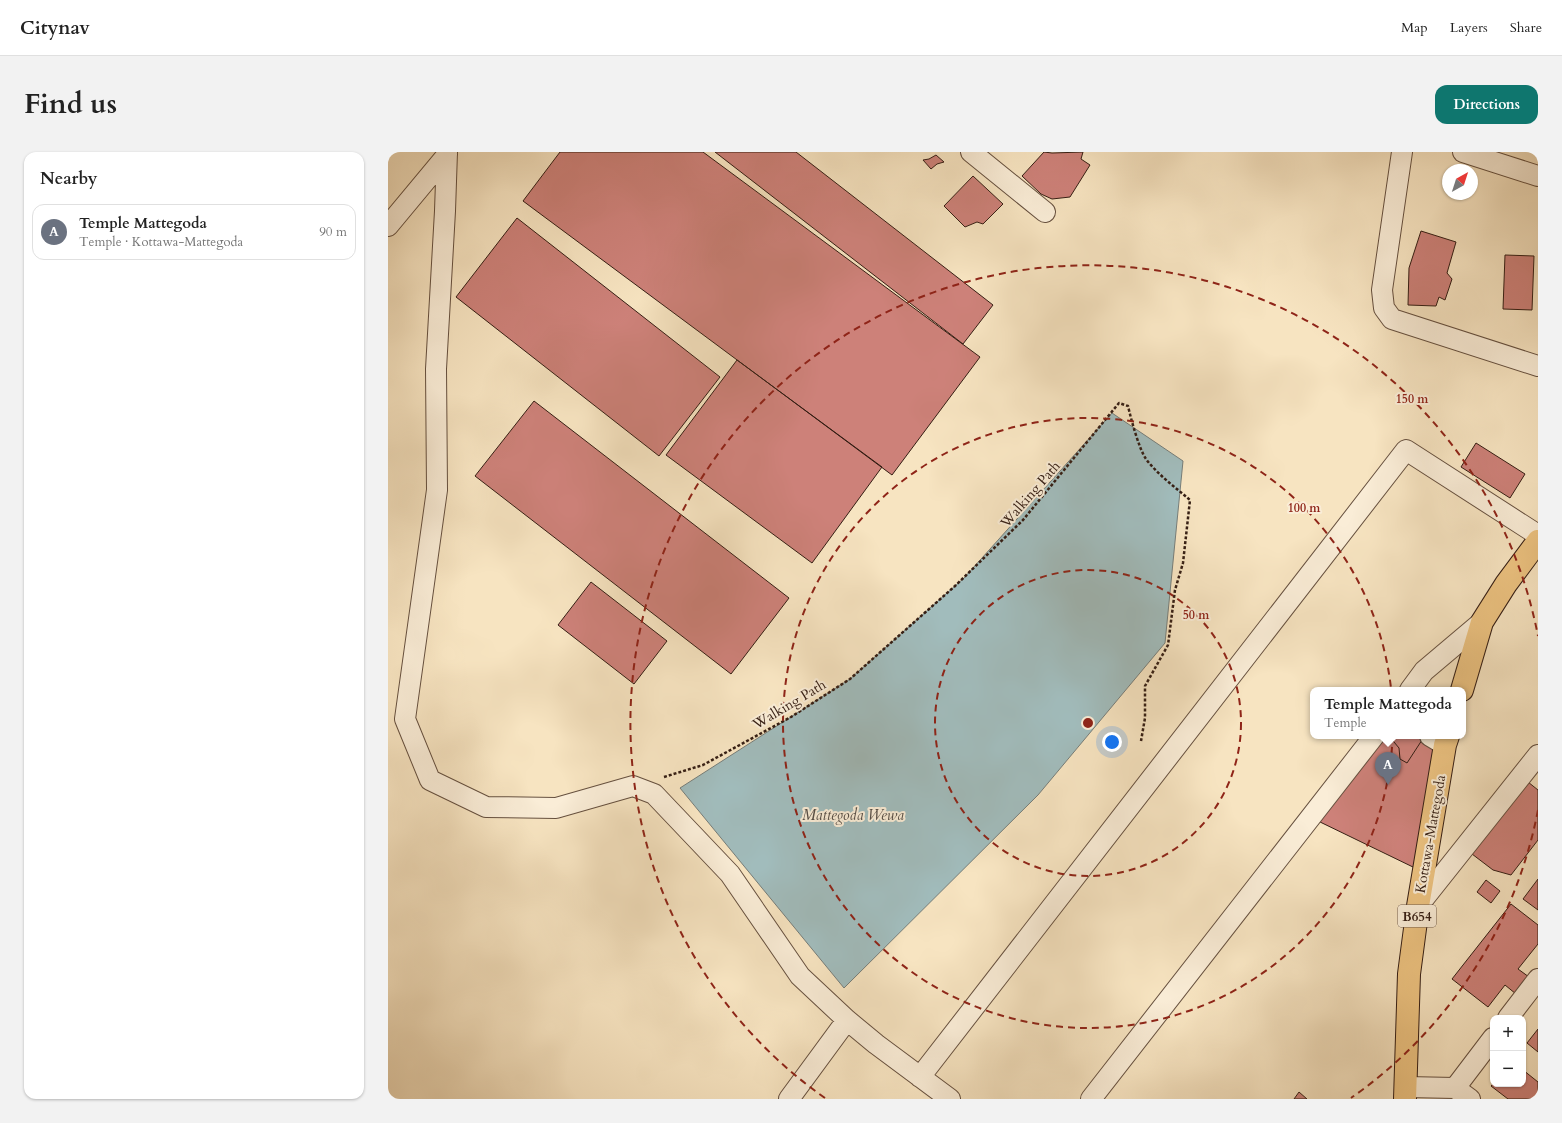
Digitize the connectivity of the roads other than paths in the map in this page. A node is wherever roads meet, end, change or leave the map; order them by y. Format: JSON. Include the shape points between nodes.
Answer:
{"nodes":[{"id":1,"x":971,"y":152,"type":"edge"},
{"id":2,"x":1402,"y":152,"type":"edge"},
{"id":3,"x":1463,"y":152,"type":"edge"},
{"id":4,"x":447,"y":153,"type":"edge"},
{"id":5,"x":1538,"y":176,"type":"edge"},
{"id":6,"x":1045,"y":212,"type":"dead end"},
{"id":7,"x":388,"y":226,"type":"edge"},
{"id":8,"x":1538,"y":366,"type":"edge"},
{"id":9,"x":1538,"y":535,"type":"edge"},
{"id":10,"x":1538,"y":541,"type":"edge"},
{"id":11,"x":1482,"y":622,"type":"junction"},
{"id":12,"x":1412,"y":687,"type":"edge"},
{"id":13,"x":1463,"y":687,"type":"edge"},
{"id":14,"x":1372,"y":739,"type":"edge"},
{"id":15,"x":1441,"y":739,"type":"edge"},
{"id":16,"x":1538,"y":756,"type":"edge"},
{"id":17,"x":1418,"y":906,"type":"junction"},
{"id":18,"x":1538,"y":979,"type":"edge"},
{"id":19,"x":1510,"y":1015,"type":"edge"},
{"id":20,"x":847,"y":1020,"type":"junction"},
{"id":21,"x":1490,"y":1044,"type":"edge"},
{"id":22,"x":920,"y":1077,"type":"junction"},
{"id":23,"x":1405,"y":1093,"type":"edge"},
{"id":24,"x":1463,"y":1093,"type":"edge"},
{"id":25,"x":789,"y":1099,"type":"edge"},
{"id":26,"x":950,"y":1099,"type":"edge"},
{"id":27,"x":1091,"y":1099,"type":"edge"}],
"edges":[{"from":1,"to":6,"type":"street"},
{"from":2,"to":8,"type":"street","via":[[1382,290],[1384,308],[1392,319]]},
{"from":3,"to":5,"type":"street"},
{"from":4,"to":7,"type":"street"},
{"from":4,"to":20,"type":"street","via":[[436,369],[437,490],[405,719],[430,780],[486,807],[556,808],[633,786],[654,794],[730,874],[800,976]]},
{"from":9,"to":22,"type":"street","via":[[1406,450]]},
{"from":10,"to":11,"type":"main road"},
{"from":11,"to":12,"type":"street","via":[[1424,671]]},
{"from":11,"to":13,"type":"main road"},
{"from":14,"to":27,"type":"street"},
{"from":15,"to":17,"type":"main road","name":"Kottawa-Mattegoda","number":"B654"},
{"from":16,"to":17,"type":"street"},
{"from":17,"to":23,"type":"main road","name":"Kottawa-Mattegoda","number":"B654","via":[[1409,974]]},
{"from":18,"to":19,"type":"street"},
{"from":20,"to":22,"type":"street"},
{"from":20,"to":25,"type":"street"},
{"from":21,"to":24,"type":"street"},
{"from":22,"to":26,"type":"street"},
{"from":23,"to":24,"type":"street"}]}
